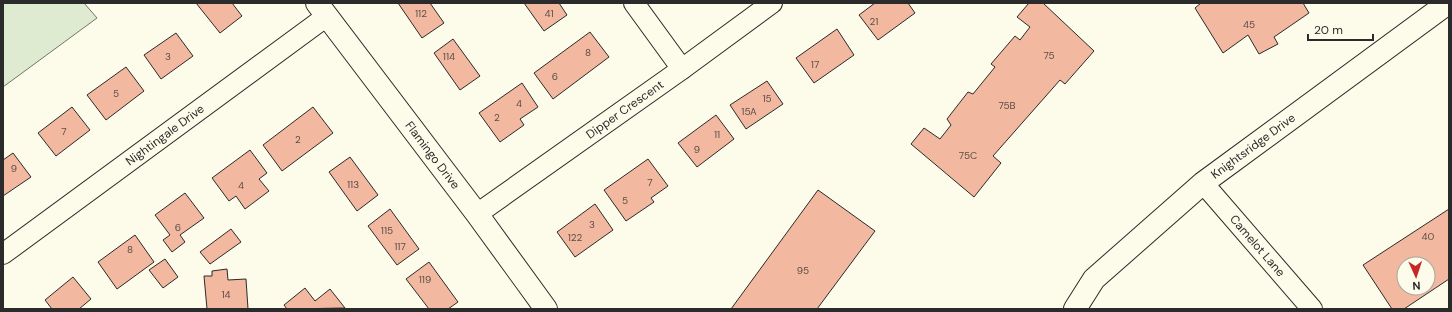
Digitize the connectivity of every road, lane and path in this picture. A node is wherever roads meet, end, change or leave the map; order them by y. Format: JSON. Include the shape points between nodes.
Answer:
{"nodes":[{"id":1,"x":634,"y":3,"type":"edge"},
{"id":2,"x":772,"y":3,"type":"edge"},
{"id":3,"x":1448,"y":3,"type":"edge"},
{"id":4,"x":322,"y":10,"type":"edge"},
{"id":5,"x":682,"y":69,"type":"junction"},
{"id":6,"x":1203,"y":183,"type":"junction"},
{"id":7,"x":477,"y":214,"type":"junction"},
{"id":8,"x":3,"y":254,"type":"edge"},
{"id":9,"x":546,"y":309,"type":"edge"},
{"id":10,"x":1075,"y":309,"type":"edge"},
{"id":11,"x":1312,"y":309,"type":"edge"}],
"edges":[{"from":1,"to":5,"type":"street"},
{"from":2,"to":5,"type":"street","name":"Dipper Crescent"},
{"from":3,"to":6,"type":"street","name":"Knightsridge Drive"},
{"from":4,"to":7,"type":"street","name":"Flamingo Drive"},
{"from":4,"to":8,"type":"street","name":"Nightingale Drive"},
{"from":5,"to":7,"type":"street","name":"Dipper Crescent"},
{"from":6,"to":10,"type":"street","name":"Knightsridge Drive","via":[[1094,279]]},
{"from":6,"to":11,"type":"street","name":"Camelot Lane"},
{"from":7,"to":9,"type":"street","name":"Flamingo Drive"}]}
